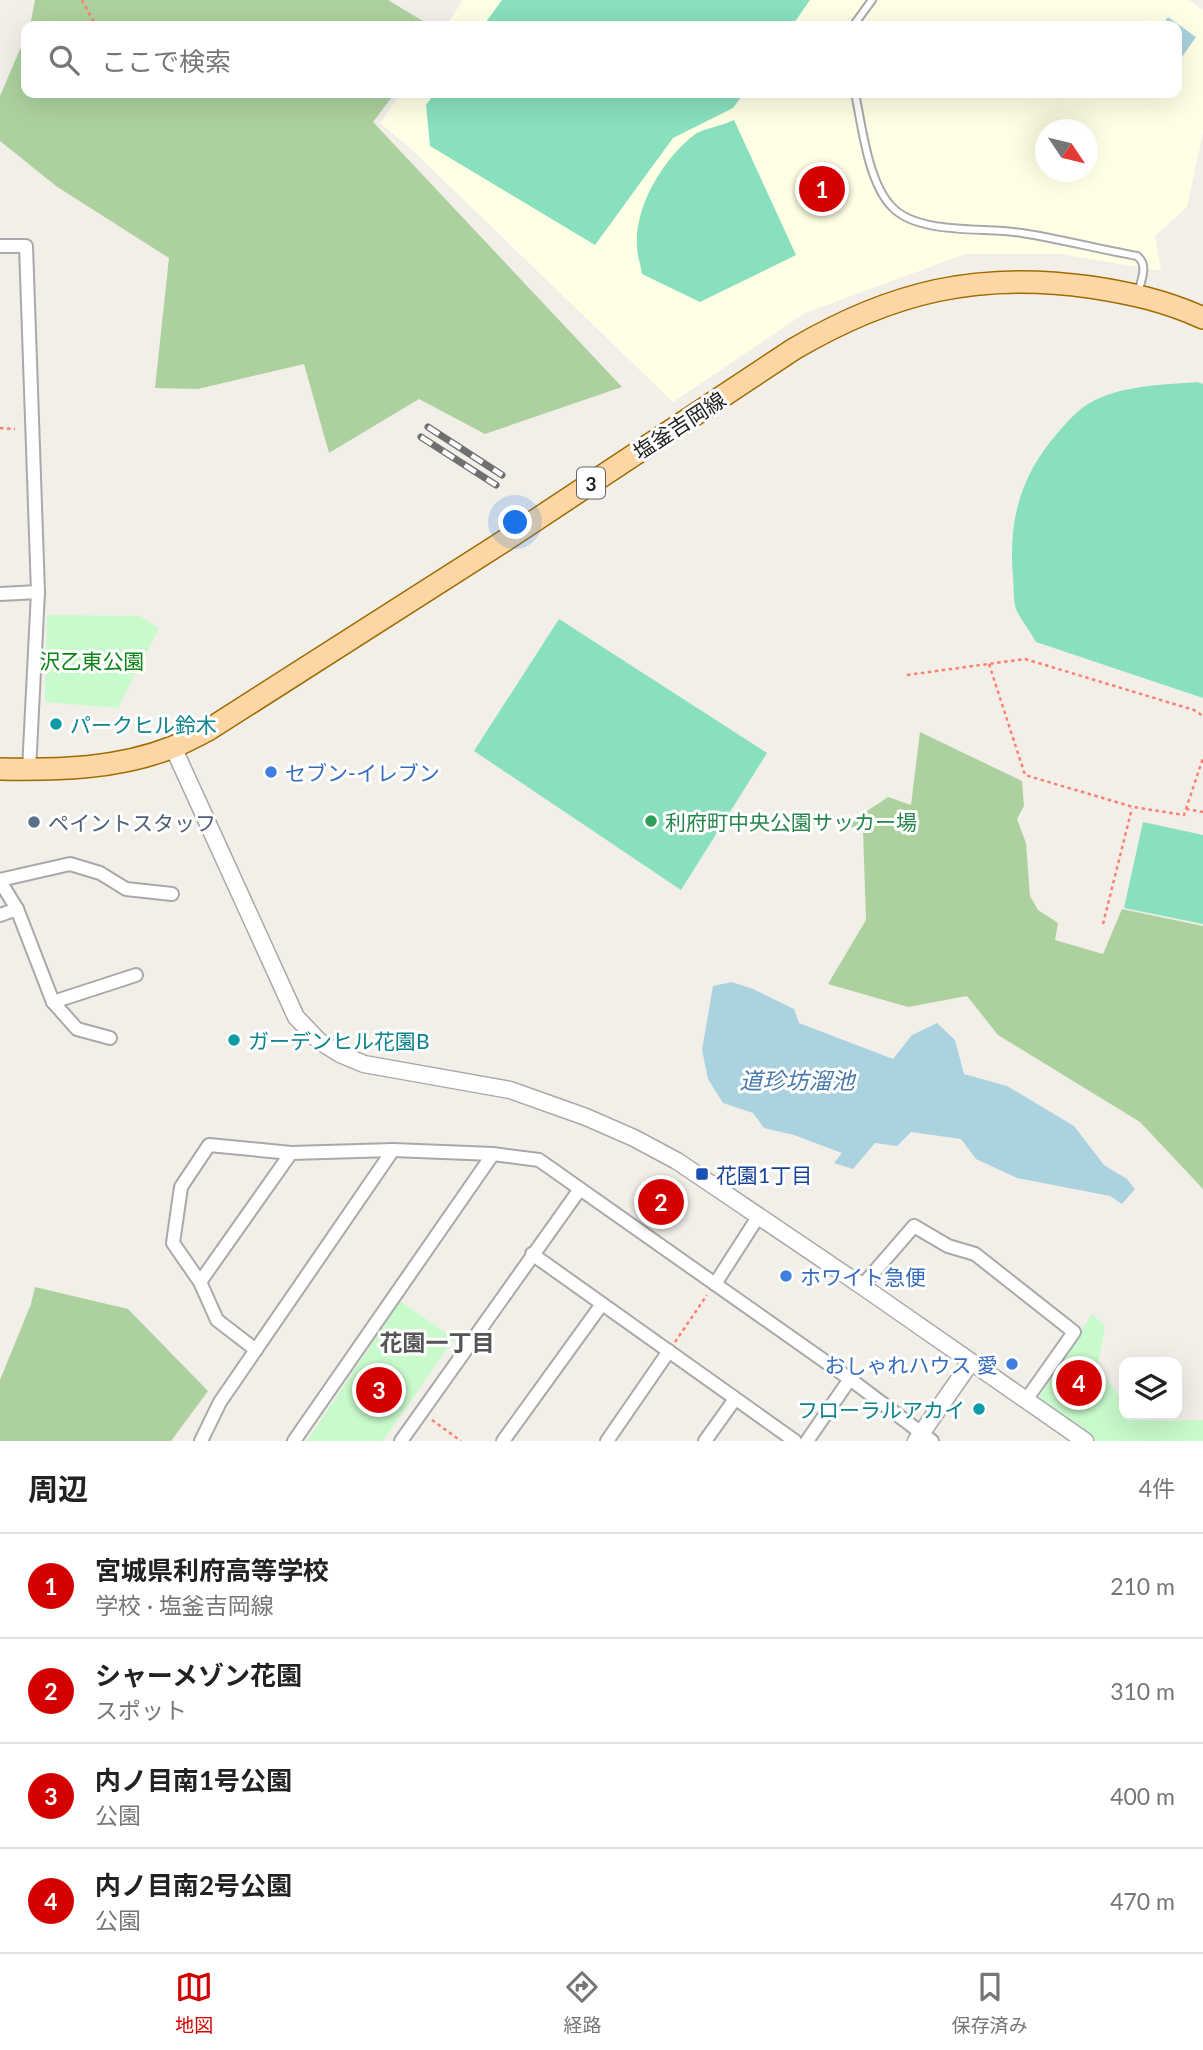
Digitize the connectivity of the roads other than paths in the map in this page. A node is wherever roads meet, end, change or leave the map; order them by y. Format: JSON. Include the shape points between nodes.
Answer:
{"nodes":[{"id":1,"x":872,"y":0,"type":"edge"},
{"id":2,"x":857,"y":21,"type":"edge"},
{"id":3,"x":856,"y":98,"type":"edge"},
{"id":4,"x":0,"y":246,"type":"edge"},
{"id":5,"x":1138,"y":294,"type":"junction"},
{"id":6,"x":1203,"y":318,"type":"edge"},
{"id":7,"x":37,"y":593,"type":"junction"},
{"id":8,"x":0,"y":594,"type":"edge"},
{"id":9,"x":173,"y":747,"type":"junction"},
{"id":10,"x":0,"y":769,"type":"edge"},
{"id":11,"x":29,"y":770,"type":"junction"},
{"id":12,"x":0,"y":881,"type":"edge"},
{"id":13,"x":172,"y":894,"type":"dead end"},
{"id":14,"x":17,"y":909,"type":"junction"},
{"id":15,"x":0,"y":915,"type":"edge"},
{"id":16,"x":136,"y":975,"type":"dead end"},
{"id":17,"x":53,"y":1002,"type":"junction"},
{"id":18,"x":110,"y":1038,"type":"dead end"},
{"id":19,"x":393,"y":1150,"type":"junction"},
{"id":20,"x":291,"y":1153,"type":"junction"},
{"id":21,"x":493,"y":1154,"type":"junction"},
{"id":22,"x":580,"y":1189,"type":"junction"},
{"id":23,"x":758,"y":1217,"type":"junction"},
{"id":24,"x":532,"y":1254,"type":"junction"},
{"id":25,"x":200,"y":1282,"type":"junction"},
{"id":26,"x":715,"y":1284,"type":"junction"},
{"id":27,"x":862,"y":1286,"type":"junction"},
{"id":28,"x":602,"y":1304,"type":"junction"},
{"id":29,"x":256,"y":1350,"type":"junction"},
{"id":30,"x":669,"y":1351,"type":"junction"},
{"id":31,"x":971,"y":1362,"type":"junction"},
{"id":32,"x":850,"y":1379,"type":"junction"},
{"id":33,"x":735,"y":1399,"type":"junction"},
{"id":34,"x":1026,"y":1400,"type":"junction"},
{"id":35,"x":923,"y":1438,"type":"edge"},
{"id":36,"x":201,"y":1441,"type":"edge"},
{"id":37,"x":294,"y":1441,"type":"edge"},
{"id":38,"x":401,"y":1441,"type":"edge"},
{"id":39,"x":503,"y":1441,"type":"edge"},
{"id":40,"x":607,"y":1441,"type":"edge"},
{"id":41,"x":705,"y":1441,"type":"edge"},
{"id":42,"x":795,"y":1441,"type":"edge"},
{"id":43,"x":807,"y":1441,"type":"edge"},
{"id":44,"x":1085,"y":1441,"type":"edge"}],
"edges":[{"from":1,"to":2,"type":"lane"},
{"from":3,"to":5,"type":"lane","via":[[869,160],[891,208],[925,224],[1021,232],[1137,257],[1144,267]]},
{"from":4,"to":7,"type":"street","via":[[26,246]]},
{"from":5,"to":6,"type":"main road","name":"塩釜吉岡線","number":"3"},
{"from":5,"to":9,"type":"main road","name":"塩釜吉岡線","number":"3","via":[[1068,284],[994,281],[919,294],[869,311],[794,349],[501,543],[208,730]]},
{"from":7,"to":8,"type":"street"},
{"from":7,"to":11,"type":"street"},
{"from":9,"to":11,"type":"main road","name":"塩釜吉岡線","number":"3","via":[[117,763]]},
{"from":9,"to":23,"type":"street","via":[[296,1017],[319,1041],[364,1064],[510,1090],[586,1117],[677,1161]]},
{"from":10,"to":11,"type":"main road","name":"塩釜吉岡線","number":"3"},
{"from":12,"to":13,"type":"street","via":[[70,864],[100,873],[126,889]]},
{"from":12,"to":14,"type":"street"},
{"from":14,"to":15,"type":"street"},
{"from":14,"to":17,"type":"street"},
{"from":16,"to":17,"type":"street"},
{"from":17,"to":18,"type":"street","via":[[77,1029]]},
{"from":19,"to":20,"type":"street"},
{"from":19,"to":21,"type":"street"},
{"from":19,"to":29,"type":"street"},
{"from":20,"to":25,"type":"street"},
{"from":20,"to":25,"type":"street","via":[[209,1145],[181,1187],[173,1243]]},
{"from":21,"to":22,"type":"street","via":[[539,1160]]},
{"from":21,"to":37,"type":"street"},
{"from":22,"to":24,"type":"street"},
{"from":22,"to":26,"type":"street"},
{"from":23,"to":26,"type":"street"},
{"from":23,"to":27,"type":"street"},
{"from":24,"to":28,"type":"street"},
{"from":24,"to":38,"type":"street"},
{"from":25,"to":29,"type":"street","via":[[217,1320]]},
{"from":26,"to":32,"type":"street"},
{"from":27,"to":31,"type":"street"},
{"from":27,"to":34,"type":"street","via":[[914,1226],[948,1246],[975,1254],[1074,1332]]},
{"from":28,"to":30,"type":"street"},
{"from":28,"to":39,"type":"street"},
{"from":29,"to":36,"type":"street","via":[[220,1402]]},
{"from":30,"to":33,"type":"street"},
{"from":30,"to":40,"type":"street"},
{"from":31,"to":34,"type":"street"},
{"from":31,"to":35,"type":"street"},
{"from":32,"to":35,"type":"street"},
{"from":32,"to":43,"type":"street"},
{"from":33,"to":41,"type":"street"},
{"from":33,"to":42,"type":"street"},
{"from":34,"to":44,"type":"street"}]}
